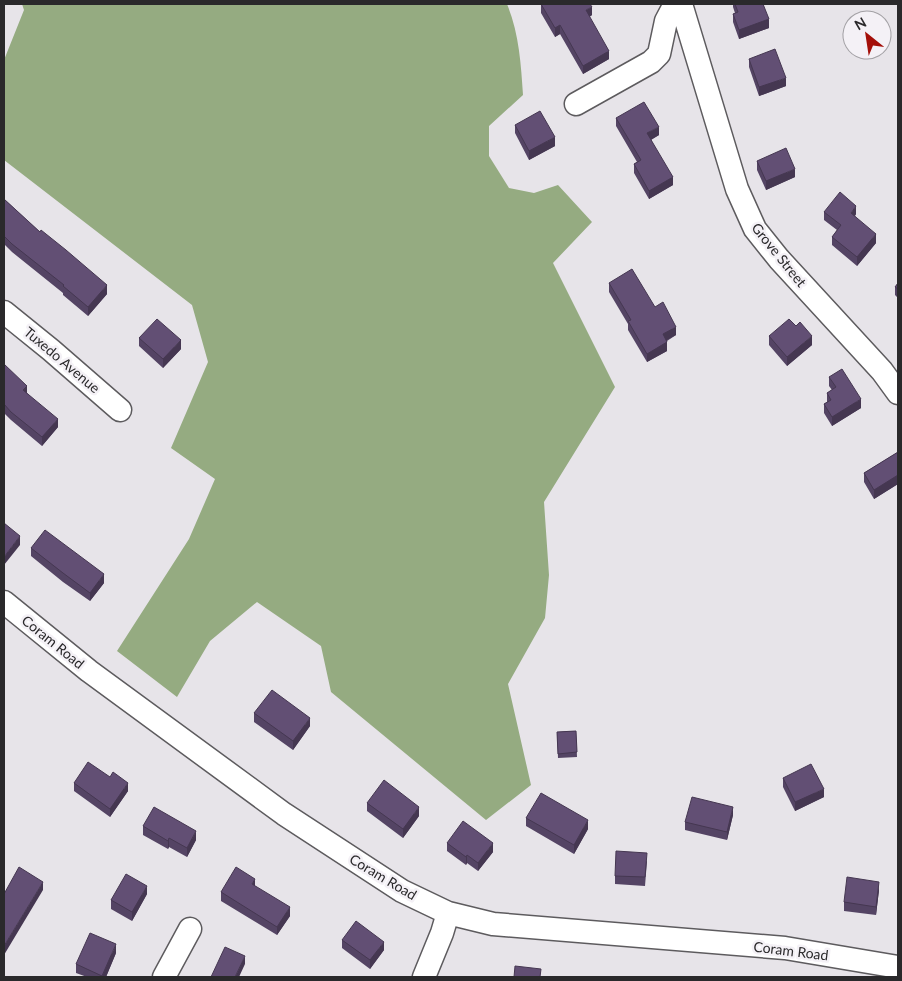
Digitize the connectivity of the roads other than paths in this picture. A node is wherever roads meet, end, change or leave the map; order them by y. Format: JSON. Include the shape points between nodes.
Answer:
{"nodes":[{"id":1,"x":674,"y":4,"type":"edge"},
{"id":2,"x":681,"y":4,"type":"edge"},
{"id":3,"x":576,"y":104,"type":"dead end"},
{"id":4,"x":4,"y":312,"type":"edge"},
{"id":5,"x":898,"y":392,"type":"edge"},
{"id":6,"x":120,"y":410,"type":"dead end"},
{"id":7,"x":4,"y":602,"type":"edge"},
{"id":8,"x":448,"y":913,"type":"junction"},
{"id":9,"x":190,"y":929,"type":"dead end"},
{"id":10,"x":898,"y":967,"type":"edge"},
{"id":11,"x":164,"y":977,"type":"edge"},
{"id":12,"x":424,"y":977,"type":"edge"}],
"edges":[{"from":1,"to":3,"type":"street","via":[[659,54],[652,62]]},
{"from":2,"to":5,"type":"street","name":"Grove Street","via":[[737,189],[755,229]]},
{"from":4,"to":6,"type":"street","name":"Tuxedo Avenue"},
{"from":7,"to":8,"type":"street","name":"Coram Road","via":[[90,671],[284,814],[402,891]]},
{"from":8,"to":10,"type":"street","name":"Coram Road","via":[[493,924],[785,948]]},
{"from":8,"to":12,"type":"street"},
{"from":9,"to":11,"type":"street"}]}
